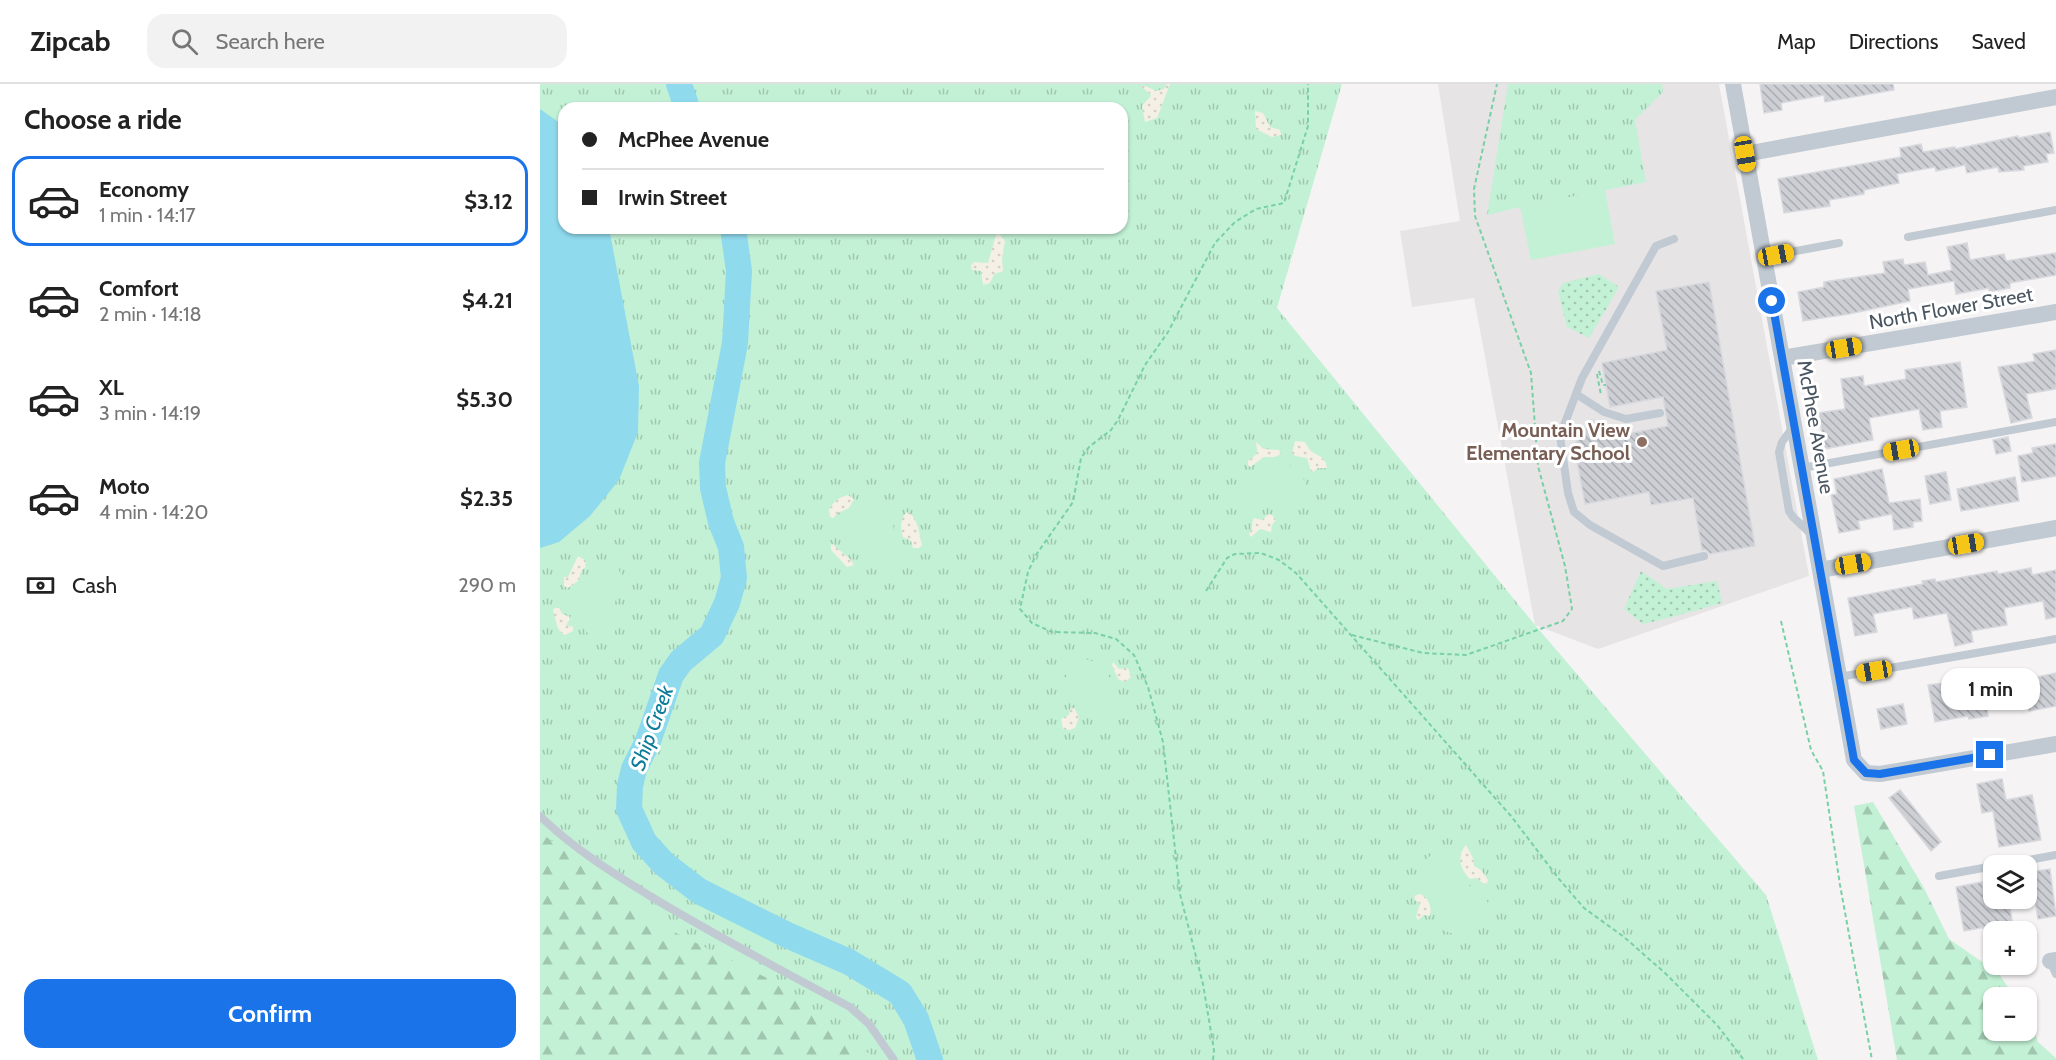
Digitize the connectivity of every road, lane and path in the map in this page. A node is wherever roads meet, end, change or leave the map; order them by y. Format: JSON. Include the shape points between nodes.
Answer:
{"nodes":[{"id":1,"x":1308,"y":84,"type":"edge"},
{"id":2,"x":1497,"y":84,"type":"edge"},
{"id":3,"x":1733,"y":84,"type":"edge"},
{"id":4,"x":2056,"y":97,"type":"edge"},
{"id":5,"x":1745,"y":154,"type":"junction"},
{"id":6,"x":2056,"y":210,"type":"edge"},
{"id":7,"x":1908,"y":237,"type":"dead end"},
{"id":8,"x":1674,"y":239,"type":"dead end"},
{"id":9,"x":1839,"y":243,"type":"dead end"},
{"id":10,"x":1764,"y":257,"type":"junction"},
{"id":11,"x":2056,"y":312,"type":"edge"},
{"id":12,"x":1782,"y":358,"type":"junction"},
{"id":13,"x":1606,"y":385,"type":"dead end"},
{"id":14,"x":1576,"y":394,"type":"junction"},
{"id":15,"x":1604,"y":412,"type":"junction"},
{"id":16,"x":1660,"y":412,"type":"dead end"},
{"id":17,"x":2056,"y":422,"type":"edge"},
{"id":18,"x":1794,"y":426,"type":"junction"},
{"id":19,"x":1802,"y":468,"type":"junction"},
{"id":20,"x":2056,"y":528,"type":"edge"},
{"id":21,"x":1814,"y":537,"type":"junction"},
{"id":22,"x":1704,"y":556,"type":"dead end"},
{"id":23,"x":1820,"y":570,"type":"junction"},
{"id":24,"x":1206,"y":591,"type":"dead end"},
{"id":25,"x":1781,"y":621,"type":"dead end"},
{"id":26,"x":1352,"y":635,"type":"junction"},
{"id":27,"x":2056,"y":639,"type":"edge"},
{"id":28,"x":1839,"y":677,"type":"junction"},
{"id":29,"x":2056,"y":744,"type":"edge"},
{"id":30,"x":540,"y":816,"type":"edge"},
{"id":31,"x":2056,"y":855,"type":"edge"},
{"id":32,"x":2037,"y":858,"type":"edge"},
{"id":33,"x":1983,"y":868,"type":"edge"},
{"id":34,"x":1939,"y":876,"type":"dead end"},
{"id":35,"x":894,"y":1060,"type":"edge"},
{"id":36,"x":1213,"y":1060,"type":"edge"},
{"id":37,"x":1744,"y":1060,"type":"edge"},
{"id":38,"x":1872,"y":1060,"type":"edge"}],
"edges":[{"from":1,"to":36,"type":"path","via":[[1308,126],[1284,203],[1256,208],[1234,222],[1215,243],[1118,420],[1081,458],[1073,502],[1036,555],[1020,609],[1032,623],[1052,632],[1095,633],[1116,639],[1134,655],[1148,687],[1163,742],[1180,894],[1203,984]]},
{"from":2,"to":26,"type":"path","via":[[1474,189],[1475,216],[1531,373],[1538,466],[1566,566],[1572,609],[1563,621],[1466,655],[1423,653]]},
{"from":3,"to":5,"type":"street","name":"McPhee Avenue"},
{"from":4,"to":5,"type":"street"},
{"from":5,"to":10,"type":"street","name":"McPhee Avenue"},
{"from":6,"to":7,"type":"lane"},
{"from":8,"to":14,"type":"lane","via":[[1656,246]]},
{"from":9,"to":10,"type":"lane"},
{"from":10,"to":12,"type":"street","name":"McPhee Avenue"},
{"from":11,"to":12,"type":"street","name":"North Flower Street"},
{"from":12,"to":18,"type":"street","name":"McPhee Avenue"},
{"from":13,"to":15,"type":"path","via":[[1600,370],[1597,371]]},
{"from":14,"to":15,"type":"lane"},
{"from":14,"to":22,"type":"lane","via":[[1560,436],[1574,512],[1663,566]]},
{"from":15,"to":16,"type":"lane","via":[[1626,419]]},
{"from":17,"to":19,"type":"lane"},
{"from":18,"to":19,"type":"street","name":"McPhee Avenue"},
{"from":18,"to":21,"type":"lane","via":[[1779,452],[1789,511]]},
{"from":19,"to":21,"type":"street","name":"McPhee Avenue"},
{"from":20,"to":23,"type":"street"},
{"from":21,"to":23,"type":"street","name":"McPhee Avenue"},
{"from":23,"to":28,"type":"street","name":"McPhee Avenue"},
{"from":24,"to":26,"type":"path","via":[[1227,558],[1261,553],[1296,573]]},
{"from":25,"to":38,"type":"path","via":[[1810,750],[1823,771]]},
{"from":26,"to":37,"type":"path","via":[[1511,816],[1584,908],[1665,973],[1717,1025]]},
{"from":27,"to":28,"type":"lane"},
{"from":28,"to":29,"type":"street","name":"McPhee Avenue","via":[[1854,760],[1866,773],[1880,774]]},
{"from":30,"to":35,"type":"lane","via":[[562,837],[630,884],[709,932],[850,1007],[869,1024]]},
{"from":31,"to":32,"type":"lane"},
{"from":33,"to":34,"type":"lane"}]}
